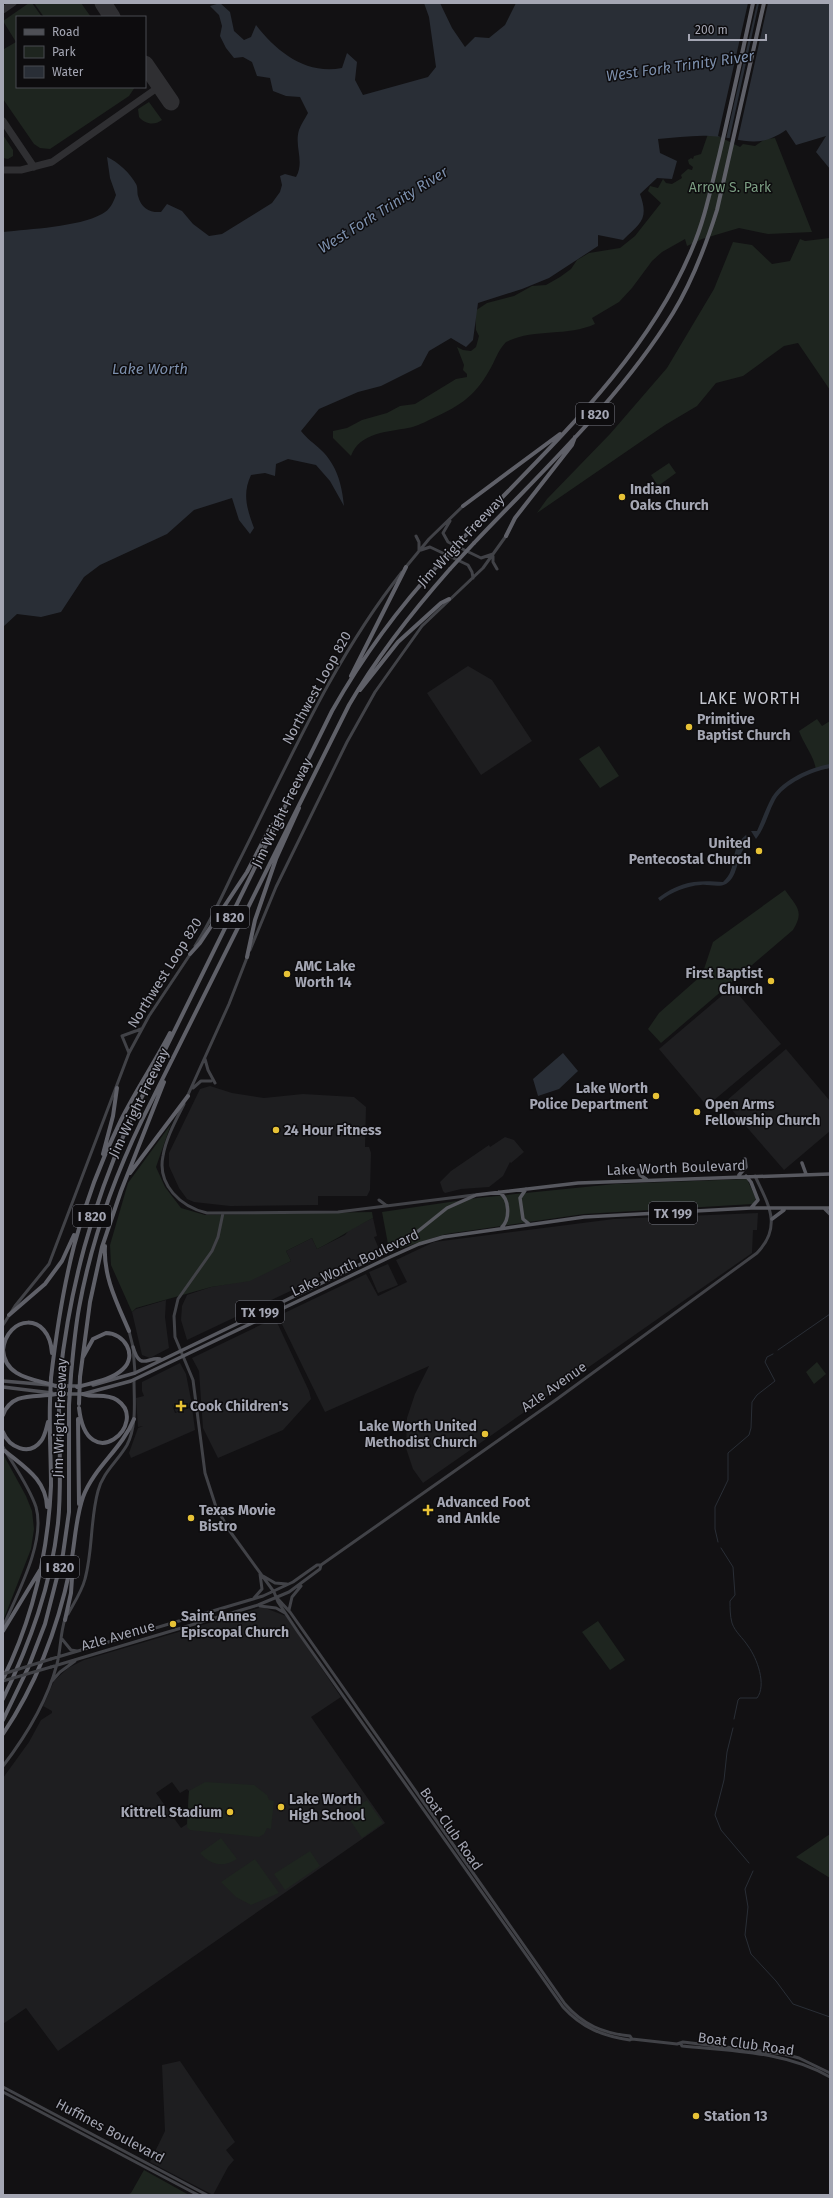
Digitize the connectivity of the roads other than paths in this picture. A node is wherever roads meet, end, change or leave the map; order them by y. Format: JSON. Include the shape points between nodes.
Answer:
{"nodes":[{"id":1,"x":753,"y":3,"type":"edge"},
{"id":2,"x":764,"y":3,"type":"edge"},
{"id":3,"x":562,"y":433,"type":"junction"},
{"id":4,"x":575,"y":436,"type":"junction"},
{"id":5,"x":463,"y":506,"type":"joint"},
{"id":6,"x":450,"y":519,"type":"junction"},
{"id":7,"x":416,"y":536,"type":"dead end"},
{"id":8,"x":506,"y":536,"type":"joint"},
{"id":9,"x":419,"y":551,"type":"junction"},
{"id":10,"x":494,"y":554,"type":"junction"},
{"id":11,"x":406,"y":567,"type":"junction"},
{"id":12,"x":497,"y":569,"type":"dead end"},
{"id":13,"x":472,"y":578,"type":"junction"},
{"id":14,"x":449,"y":599,"type":"junction"},
{"id":15,"x":350,"y":680,"type":"junction"},
{"id":16,"x":355,"y":694,"type":"junction"},
{"id":17,"x":300,"y":801,"type":"junction"},
{"id":18,"x":277,"y":822,"type":"junction"},
{"id":19,"x":190,"y":954,"type":"junction"},
{"id":20,"x":247,"y":957,"type":"junction"},
{"id":21,"x":183,"y":1013,"type":"junction"},
{"id":22,"x":142,"y":1028,"type":"junction"},
{"id":23,"x":129,"y":1053,"type":"junction"},
{"id":24,"x":205,"y":1059,"type":"junction"},
{"id":25,"x":165,"y":1076,"type":"junction"},
{"id":26,"x":211,"y":1081,"type":"dead end"},
{"id":27,"x":216,"y":1083,"type":"dead end"},
{"id":28,"x":117,"y":1088,"type":"junction"},
{"id":29,"x":188,"y":1095,"type":"junction"},
{"id":30,"x":745,"y":1159,"type":"dead end"},
{"id":31,"x":802,"y":1163,"type":"dead end"},
{"id":32,"x":99,"y":1169,"type":"junction"},
{"id":33,"x":638,"y":1170,"type":"dead end"},
{"id":34,"x":806,"y":1174,"type":"junction"},
{"id":35,"x":830,"y":1174,"type":"edge"},
{"id":36,"x":127,"y":1176,"type":"junction"},
{"id":37,"x":739,"y":1176,"type":"junction"},
{"id":38,"x":746,"y":1176,"type":"junction"},
{"id":39,"x":755,"y":1176,"type":"junction"},
{"id":40,"x":647,"y":1180,"type":"junction"},
{"id":41,"x":526,"y":1189,"type":"junction"},
{"id":42,"x":499,"y":1192,"type":"junction"},
{"id":43,"x":476,"y":1195,"type":"junction"},
{"id":44,"x":379,"y":1200,"type":"dead end"},
{"id":45,"x":388,"y":1206,"type":"junction"},
{"id":46,"x":751,"y":1208,"type":"junction"},
{"id":47,"x":769,"y":1208,"type":"junction"},
{"id":48,"x":787,"y":1208,"type":"junction"},
{"id":49,"x":824,"y":1208,"type":"junction"},
{"id":50,"x":830,"y":1208,"type":"edge"},
{"id":51,"x":223,"y":1213,"type":"junction"},
{"id":52,"x":830,"y":1214,"type":"edge"},
{"id":53,"x":772,"y":1219,"type":"junction"},
{"id":54,"x":529,"y":1224,"type":"junction"},
{"id":55,"x":501,"y":1228,"type":"junction"},
{"id":56,"x":76,"y":1232,"type":"junction"},
{"id":57,"x":106,"y":1237,"type":"junction"},
{"id":58,"x":313,"y":1287,"type":"junction"},
{"id":59,"x":307,"y":1290,"type":"junction"},
{"id":60,"x":310,"y":1295,"type":"junction"},
{"id":61,"x":302,"y":1299,"type":"junction"},
{"id":62,"x":8,"y":1315,"type":"junction"},
{"id":63,"x":3,"y":1325,"type":"edge"},
{"id":64,"x":129,"y":1331,"type":"joint"},
{"id":65,"x":132,"y":1347,"type":"junction"},
{"id":66,"x":3,"y":1350,"type":"edge"},
{"id":67,"x":181,"y":1350,"type":"junction"},
{"id":68,"x":183,"y":1356,"type":"junction"},
{"id":69,"x":162,"y":1359,"type":"junction"},
{"id":70,"x":82,"y":1360,"type":"junction"},
{"id":71,"x":52,"y":1371,"type":"junction"},
{"id":72,"x":134,"y":1372,"type":"junction"},
{"id":73,"x":134,"y":1380,"type":"junction"},
{"id":74,"x":3,"y":1381,"type":"edge"},
{"id":75,"x":56,"y":1386,"type":"junction"},
{"id":76,"x":77,"y":1386,"type":"junction"},
{"id":77,"x":3,"y":1388,"type":"edge"},
{"id":78,"x":56,"y":1394,"type":"junction"},
{"id":79,"x":83,"y":1394,"type":"junction"},
{"id":80,"x":79,"y":1406,"type":"junction"},
{"id":81,"x":49,"y":1414,"type":"junction"},
{"id":82,"x":3,"y":1416,"type":"edge"},
{"id":83,"x":134,"y":1419,"type":"junction"},
{"id":84,"x":3,"y":1432,"type":"edge"},
{"id":85,"x":4,"y":1449,"type":"edge"},
{"id":86,"x":80,"y":1507,"type":"junction"},
{"id":87,"x":49,"y":1518,"type":"junction"},
{"id":88,"x":74,"y":1547,"type":"junction"},
{"id":89,"x":321,"y":1565,"type":"junction"},
{"id":90,"x":42,"y":1566,"type":"junction"},
{"id":91,"x":259,"y":1572,"type":"junction"},
{"id":92,"x":310,"y":1578,"type":"junction"},
{"id":93,"x":288,"y":1584,"type":"junction"},
{"id":94,"x":274,"y":1592,"type":"junction"},
{"id":95,"x":277,"y":1598,"type":"junction"},
{"id":96,"x":252,"y":1600,"type":"junction"},
{"id":97,"x":258,"y":1605,"type":"junction"},
{"id":98,"x":207,"y":1613,"type":"junction"},
{"id":99,"x":288,"y":1613,"type":"junction"},
{"id":100,"x":188,"y":1619,"type":"junction"},
{"id":101,"x":65,"y":1620,"type":"junction"},
{"id":102,"x":209,"y":1621,"type":"junction"},
{"id":103,"x":3,"y":1627,"type":"edge"},
{"id":104,"x":191,"y":1627,"type":"junction"},
{"id":105,"x":3,"y":1631,"type":"edge"},
{"id":106,"x":61,"y":1639,"type":"junction"},
{"id":107,"x":79,"y":1651,"type":"junction"},
{"id":108,"x":59,"y":1657,"type":"junction"},
{"id":109,"x":78,"y":1659,"type":"junction"},
{"id":110,"x":57,"y":1665,"type":"junction"},
{"id":111,"x":3,"y":1674,"type":"edge"},
{"id":112,"x":3,"y":1680,"type":"edge"},
{"id":113,"x":51,"y":1683,"type":"junction"},
{"id":114,"x":3,"y":1699,"type":"edge"},
{"id":115,"x":3,"y":1720,"type":"edge"},
{"id":116,"x":3,"y":1734,"type":"edge"},
{"id":117,"x":3,"y":1766,"type":"edge"},
{"id":118,"x":459,"y":1860,"type":"junction"},
{"id":119,"x":487,"y":1892,"type":"junction"},
{"id":120,"x":632,"y":2039,"type":"junction"},
{"id":121,"x":680,"y":2044,"type":"junction"},
{"id":122,"x":830,"y":2073,"type":"edge"},
{"id":123,"x":830,"y":2077,"type":"edge"},
{"id":124,"x":3,"y":2086,"type":"edge"},
{"id":125,"x":3,"y":2092,"type":"edge"},
{"id":126,"x":198,"y":2195,"type":"edge"},
{"id":127,"x":207,"y":2195,"type":"edge"}],
"edges":[{"from":1,"to":3,"type":"highway","name":"Jim Wright Freeway","number":"I 820","via":[[700,229],[654,323],[621,368]]},
{"from":2,"to":4,"type":"highway","name":"Jim Wright Freeway","number":"I 820","via":[[717,210],[694,270],[674,312],[642,360]]},
{"from":3,"to":5,"type":"highway"},
{"from":3,"to":15,"type":"highway","name":"Jim Wright Freeway","number":"I 820","bridge":true,"via":[[440,563],[386,628]]},
{"from":4,"to":8,"type":"highway","via":[[572,445],[515,518]]},
{"from":4,"to":16,"type":"highway","name":"Jim Wright Freeway","number":"I 820","bridge":true,"via":[[450,569],[400,627]]},
{"from":5,"to":6,"type":"main road","name":"Northwest Loop 820"},
{"from":6,"to":9,"type":"main road","name":"Northwest Loop 820"},
{"from":6,"to":10,"type":"main road","via":[[443,533],[448,542],[481,558]]},
{"from":7,"to":9,"type":"main road"},
{"from":8,"to":10,"type":"main road"},
{"from":9,"to":11,"type":"main road","name":"Northwest Loop 820"},
{"from":9,"to":13,"type":"main road","via":[[430,548],[468,565]]},
{"from":10,"to":12,"type":"main road","via":[[493,562]]},
{"from":10,"to":13,"type":"main road"},
{"from":11,"to":15,"type":"highway"},
{"from":11,"to":19,"type":"main road","name":"Northwest Loop 820","via":[[386,592],[351,646],[312,715],[215,913]]},
{"from":13,"to":14,"type":"main road"},
{"from":14,"to":16,"type":"highway","via":[[441,603],[398,642]]},
{"from":14,"to":20,"type":"main road","via":[[406,646],[359,718],[276,887]]},
{"from":15,"to":18,"type":"highway","name":"Jim Wright Freeway","number":"I 820"},
{"from":16,"to":17,"type":"highway","name":"Jim Wright Freeway","number":"I 820"},
{"from":17,"to":20,"type":"highway","via":[[298,813],[276,859],[259,906]]},
{"from":17,"to":25,"type":"highway","name":"Jim Wright Freeway","number":"I 820"},
{"from":18,"to":19,"type":"highway","via":[[271,826],[252,864]]},
{"from":18,"to":21,"type":"highway","name":"Jim Wright Freeway","number":"I 820"},
{"from":19,"to":22,"type":"main road","name":"Northwest Loop 820"},
{"from":20,"to":24,"type":"main road"},
{"from":21,"to":32,"type":"highway","via":[[128,1107]]},
{"from":21,"to":114,"type":"highway","name":"Jim Wright Freeway","number":"I 820","bridge":true,"via":[[128,1125],[84,1242],[72,1294],[60,1376],[60,1498],[52,1562],[36,1624]]},
{"from":22,"to":23,"type":"main road","name":"Northwest Loop 820"},
{"from":22,"to":23,"type":"main road","via":[[122,1036]]},
{"from":23,"to":28,"type":"main road","name":"Northwest Loop 820"},
{"from":24,"to":27,"type":"main road"},
{"from":24,"to":29,"type":"main road"},
{"from":25,"to":36,"type":"highway","via":[[146,1132]]},
{"from":25,"to":115,"type":"highway","name":"Jim Wright Freeway","number":"I 820","bridge":true,"via":[[127,1150],[101,1218],[79,1309],[71,1375],[69,1512],[63,1554],[45,1624],[28,1668]]},
{"from":26,"to":29,"type":"main road","via":[[197,1084]]},
{"from":28,"to":32,"type":"highway","via":[[112,1123]]},
{"from":28,"to":62,"type":"main road","name":"Northwest Loop 820","via":[[49,1264]]},
{"from":29,"to":36,"type":"highway"},
{"from":29,"to":51,"type":"main road","name":"Lake Worth Boulevard","via":[[165,1146],[162,1157],[164,1178],[174,1196],[194,1210]]},
{"from":30,"to":37,"type":"highway","via":[[746,1168]]},
{"from":31,"to":34,"type":"highway"},
{"from":32,"to":56,"type":"highway"},
{"from":33,"to":40,"type":"highway"},
{"from":34,"to":35,"type":"highway","name":"Lake Worth Boulevard","number":"TX 199"},
{"from":34,"to":39,"type":"highway","name":"Lake Worth Boulevard","number":"TX 199"},
{"from":36,"to":57,"type":"highway"},
{"from":37,"to":38,"type":"highway","name":"Lake Worth Boulevard","number":"TX 199"},
{"from":37,"to":40,"type":"highway","name":"Lake Worth Boulevard","number":"TX 199"},
{"from":38,"to":39,"type":"highway","name":"Lake Worth Boulevard","number":"TX 199"},
{"from":38,"to":46,"type":"highway","via":[[758,1200]]},
{"from":39,"to":47,"type":"main road","name":"Azle Avenue"},
{"from":40,"to":41,"type":"highway","name":"Lake Worth Boulevard","number":"TX 199","via":[[578,1183]]},
{"from":41,"to":42,"type":"highway","name":"Lake Worth Boulevard","number":"TX 199"},
{"from":41,"to":54,"type":"highway","via":[[520,1198],[523,1219]]},
{"from":42,"to":43,"type":"highway","name":"Lake Worth Boulevard","number":"TX 199"},
{"from":42,"to":55,"type":"highway","via":[[505,1198],[508,1217]]},
{"from":43,"to":45,"type":"main road","name":"Lake Worth Boulevard"},
{"from":43,"to":58,"type":"highway","name":"Lake Worth Boulevard","number":"TX 199","via":[[447,1208],[397,1247]]},
{"from":44,"to":45,"type":"main road"},
{"from":45,"to":51,"type":"main road","name":"Lake Worth Boulevard","via":[[322,1214]]},
{"from":46,"to":47,"type":"highway","name":"Lake Worth Boulevard","number":"TX 199"},
{"from":46,"to":54,"type":"highway","name":"Lake Worth Boulevard","number":"TX 199","via":[[608,1215]]},
{"from":47,"to":48,"type":"highway","name":"Lake Worth Boulevard","number":"TX 199"},
{"from":47,"to":53,"type":"main road","name":"Azle Avenue"},
{"from":48,"to":49,"type":"highway","name":"Lake Worth Boulevard","number":"TX 199"},
{"from":48,"to":53,"type":"highway"},
{"from":49,"to":50,"type":"highway","name":"Lake Worth Boulevard","number":"TX 199"},
{"from":49,"to":52,"type":"highway"},
{"from":51,"to":67,"type":"main road","name":"Boat Club Road","via":[[212,1251],[183,1290],[177,1303],[174,1327]]},
{"from":53,"to":89,"type":"main road","name":"Azle Avenue","via":[[769,1238],[757,1253],[557,1400]]},
{"from":54,"to":55,"type":"highway","name":"Lake Worth Boulevard","number":"TX 199"},
{"from":55,"to":60,"type":"highway","name":"Lake Worth Boulevard","number":"TX 199","via":[[443,1237],[419,1244]]},
{"from":56,"to":62,"type":"highway","via":[[62,1260],[45,1284]]},
{"from":56,"to":71,"type":"highway","via":[[59,1312]]},
{"from":57,"to":64,"type":"highway","via":[[104,1260],[107,1274]]},
{"from":57,"to":70,"type":"highway","via":[[90,1302]]},
{"from":58,"to":59,"type":"highway","name":"Lake Worth Boulevard","number":"TX 199"},
{"from":58,"to":60,"type":"highway"},
{"from":59,"to":61,"type":"highway"},
{"from":59,"to":67,"type":"highway","name":"Lake Worth Boulevard","number":"TX 199"},
{"from":60,"to":61,"type":"highway","name":"Lake Worth Boulevard","number":"TX 199"},
{"from":61,"to":68,"type":"highway","name":"Lake Worth Boulevard","number":"TX 199"},
{"from":62,"to":63,"type":"main road","name":"Northwest Loop 820"},
{"from":64,"to":65,"type":"main road"},
{"from":65,"to":69,"type":"highway","via":[[142,1361]]},
{"from":65,"to":72,"type":"main road"},
{"from":66,"to":71,"type":"highway","via":[[7,1336],[18,1326],[28,1323],[40,1326],[50,1340]]},
{"from":66,"to":75,"type":"highway","via":[[7,1364],[17,1374]]},
{"from":67,"to":68,"type":"main road","name":"Boat Club Road"},
{"from":67,"to":69,"type":"highway","name":"Lake Worth Boulevard","number":"TX 199"},
{"from":68,"to":73,"type":"highway","name":"Lake Worth Boulevard","number":"TX 199"},
{"from":68,"to":91,"type":"main road","name":"Boat Club Road","via":[[193,1380],[205,1473],[212,1496],[227,1527]]},
{"from":69,"to":72,"type":"highway","name":"Lake Worth Boulevard","number":"TX 199"},
{"from":70,"to":76,"type":"highway","via":[[90,1343],[101,1334],[115,1334],[124,1340],[128,1347],[129,1358],[122,1370],[101,1380]]},
{"from":70,"to":80,"type":"highway","bridge":true},
{"from":71,"to":81,"type":"highway","bridge":true},
{"from":72,"to":76,"type":"highway","name":"Lake Worth Boulevard","number":"TX 199","via":[[101,1383]]},
{"from":73,"to":79,"type":"highway","name":"Lake Worth Boulevard","number":"TX 199"},
{"from":73,"to":83,"type":"main road"},
{"from":74,"to":75,"type":"main road","name":"Lake Worth Boulevard","number":"TX 199"},
{"from":75,"to":76,"type":"highway","name":"Lake Worth Boulevard","number":"TX 199"},
{"from":77,"to":78,"type":"main road","name":"Lake Worth Boulevard","number":"TX 199"},
{"from":78,"to":79,"type":"highway","name":"Lake Worth Boulevard","number":"TX 199"},
{"from":78,"to":82,"type":"highway","via":[[20,1397],[7,1406]]},
{"from":79,"to":80,"type":"highway","via":[[110,1396],[119,1401],[126,1414],[124,1430],[110,1441],[95,1441],[82,1428]]},
{"from":80,"to":86,"type":"highway"},
{"from":81,"to":84,"type":"highway","via":[[43,1438],[37,1446],[25,1449],[14,1447]]},
{"from":81,"to":87,"type":"highway"},
{"from":83,"to":86,"type":"highway","via":[[128,1434],[94,1476]]},
{"from":83,"to":101,"type":"main road","via":[[126,1446],[99,1486],[86,1577]]},
{"from":85,"to":87,"type":"highway","via":[[38,1480],[47,1498]]},
{"from":85,"to":103,"type":"main road","via":[[33,1501],[38,1517],[38,1532],[34,1552]]},
{"from":86,"to":88,"type":"highway"},
{"from":87,"to":90,"type":"highway"},
{"from":88,"to":101,"type":"highway","via":[[72,1584]]},
{"from":88,"to":116,"type":"highway","via":[[62,1601],[47,1649],[22,1703]]},
{"from":89,"to":92,"type":"main road","name":"Azle Avenue"},
{"from":89,"to":93,"type":"main road","name":"Azle Avenue"},
{"from":90,"to":105,"type":"highway"},
{"from":90,"to":112,"type":"highway","via":[[27,1621]]},
{"from":91,"to":93,"type":"main road","via":[[275,1583]]},
{"from":91,"to":94,"type":"main road","name":"Boat Club Road"},
{"from":91,"to":96,"type":"main road","via":[[262,1589]]},
{"from":92,"to":95,"type":"main road","name":"Azle Avenue"},
{"from":92,"to":99,"type":"main road","via":[[292,1597]]},
{"from":93,"to":94,"type":"main road","name":"Azle Avenue"},
{"from":94,"to":95,"type":"main road","name":"Boat Club Road"},
{"from":94,"to":96,"type":"main road","name":"Azle Avenue"},
{"from":95,"to":97,"type":"main road","name":"Azle Avenue"},
{"from":95,"to":99,"type":"main road","name":"Boat Club Road"},
{"from":96,"to":98,"type":"main road","name":"Azle Avenue"},
{"from":97,"to":99,"type":"main road"},
{"from":97,"to":102,"type":"main road","name":"Azle Avenue"},
{"from":98,"to":100,"type":"main road","name":"Azle Avenue"},
{"from":98,"to":102,"type":"main road"},
{"from":99,"to":118,"type":"main road","name":"Boat Club Road"},
{"from":99,"to":119,"type":"main road","name":"Boat Club Road"},
{"from":100,"to":104,"type":"main road"},
{"from":100,"to":107,"type":"main road","name":"Azle Avenue"},
{"from":101,"to":106,"type":"main road"},
{"from":102,"to":104,"type":"main road","name":"Azle Avenue"},
{"from":104,"to":109,"type":"main road","name":"Azle Avenue"},
{"from":106,"to":107,"type":"main road","via":[[71,1650]]},
{"from":106,"to":108,"type":"main road"},
{"from":107,"to":108,"type":"main road","name":"Azle Avenue"},
{"from":108,"to":110,"type":"main road"},
{"from":108,"to":111,"type":"main road","name":"Azle Avenue","bridge":true},
{"from":109,"to":110,"type":"main road","name":"Azle Avenue"},
{"from":109,"to":113,"type":"main road","via":[[60,1672]]},
{"from":110,"to":112,"type":"main road","name":"Azle Avenue","bridge":true},
{"from":110,"to":113,"type":"main road"},
{"from":113,"to":117,"type":"main road","via":[[30,1729]]},
{"from":118,"to":119,"type":"main road","via":[[484,1892]]},
{"from":118,"to":120,"type":"main road","name":"Boat Club Road","via":[[568,2013],[585,2026],[602,2034]]},
{"from":119,"to":120,"type":"main road","name":"Boat Club Road","via":[[571,2011],[593,2027]]},
{"from":120,"to":121,"type":"main road","name":"Boat Club Road"},
{"from":121,"to":122,"type":"main road","name":"Boat Club Road","via":[[683,2042],[784,2054],[799,2058]]},
{"from":121,"to":123,"type":"main road","name":"Boat Club Road","via":[[781,2058],[809,2066]]},
{"from":124,"to":127,"type":"main road","name":"Huffines Boulevard"},
{"from":125,"to":126,"type":"main road","name":"Huffines Boulevard"}]}
